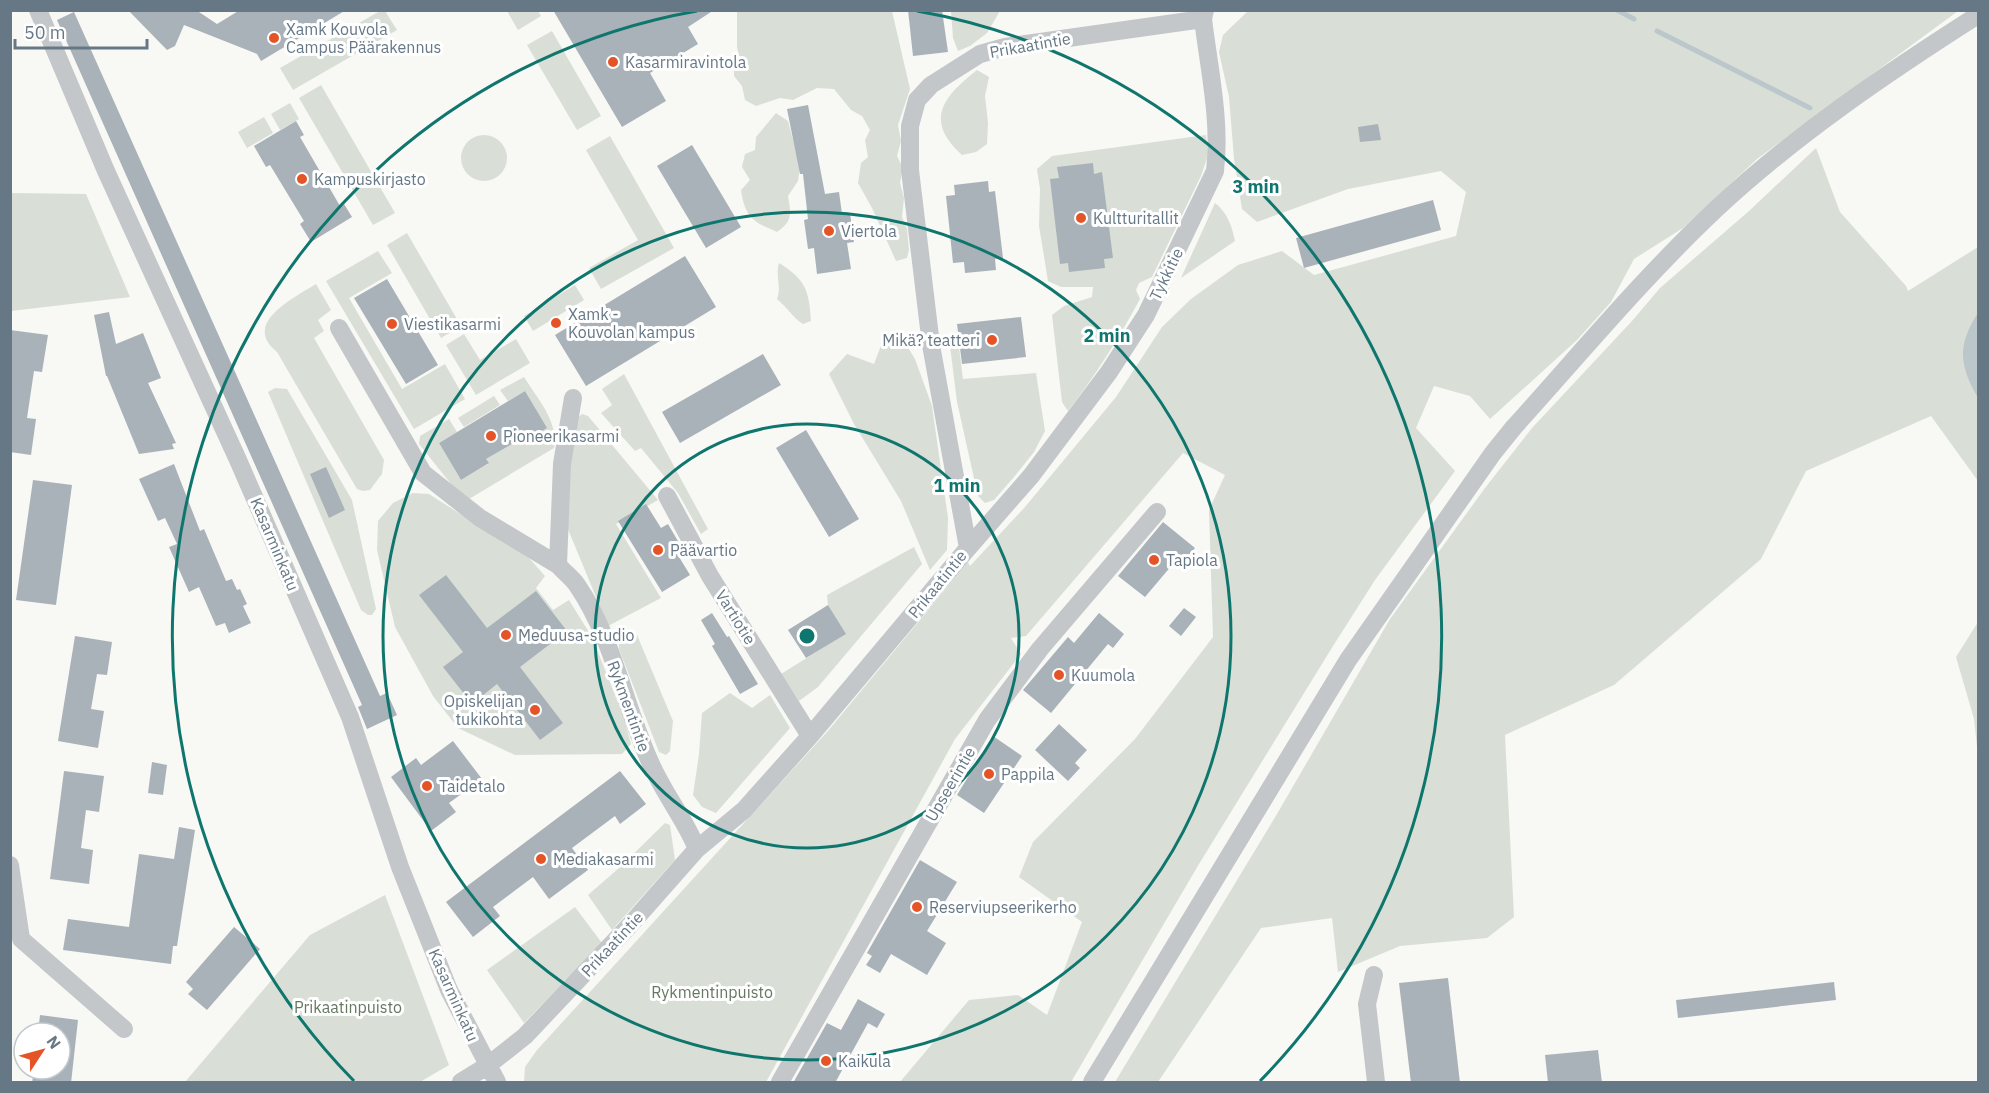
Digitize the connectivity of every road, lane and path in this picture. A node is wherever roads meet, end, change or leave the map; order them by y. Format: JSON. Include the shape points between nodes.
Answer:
{"nodes":[{"id":1,"x":38,"y":10,"type":"edge"},
{"id":2,"x":1204,"y":15,"type":"edge"},
{"id":3,"x":1978,"y":15,"type":"edge"},
{"id":4,"x":339,"y":328,"type":"dead end"},
{"id":5,"x":573,"y":398,"type":"dead end"},
{"id":6,"x":667,"y":496,"type":"dead end"},
{"id":7,"x":1157,"y":512,"type":"dead end"},
{"id":8,"x":968,"y":548,"type":"junction"},
{"id":9,"x":558,"y":565,"type":"junction"},
{"id":10,"x":810,"y":736,"type":"junction"},
{"id":11,"x":698,"y":849,"type":"junction"},
{"id":12,"x":10,"y":866,"type":"edge"},
{"id":13,"x":16,"y":938,"type":"edge"},
{"id":14,"x":1374,"y":975,"type":"dead end"},
{"id":15,"x":124,"y":1029,"type":"dead end"},
{"id":16,"x":487,"y":1066,"type":"junction"},
{"id":17,"x":461,"y":1083,"type":"edge"},
{"id":18,"x":497,"y":1083,"type":"edge"},
{"id":19,"x":780,"y":1083,"type":"edge"},
{"id":20,"x":1092,"y":1083,"type":"edge"},
{"id":21,"x":1376,"y":1083,"type":"edge"}],
"edges":[{"from":1,"to":16,"type":"street","name":"Kasarminkatu","via":[[350,717],[404,876],[449,990]]},
{"from":2,"to":8,"type":"street","name":"Tykkitie","via":[[1214,104],[1215,171],[1146,315],[1115,363],[1031,476]]},
{"from":2,"to":8,"type":"street","name":"Prikaatintie","via":[[1005,46],[980,54],[931,85],[917,100],[909,126],[910,170],[932,345]]},
{"from":3,"to":20,"type":"street","via":[[1790,145],[1716,210],[1653,272],[1493,453],[1348,660]]},
{"from":4,"to":9,"type":"street","name":"Rykmentintie","via":[[423,473],[480,518]]},
{"from":5,"to":9,"type":"street","via":[[562,464]]},
{"from":6,"to":10,"type":"street","name":"Vartiotie","via":[[710,576]]},
{"from":7,"to":19,"type":"street","name":"Upseerintie","via":[[1040,649],[987,720]]},
{"from":8,"to":10,"type":"street","name":"Prikaatintie"},
{"from":9,"to":11,"type":"street","name":"Rykmentintie","via":[[576,583],[590,607],[651,764]]},
{"from":10,"to":11,"type":"street","name":"Prikaatintie","via":[[744,810]]},
{"from":11,"to":16,"type":"street","name":"Prikaatintie","via":[[537,1023]]},
{"from":12,"to":13,"type":"street"},
{"from":13,"to":15,"type":"street"},
{"from":14,"to":21,"type":"street","via":[[1367,1004]]},
{"from":16,"to":17,"type":"street","name":"Prikaatintie"},
{"from":16,"to":18,"type":"street","name":"Kasarminkatu"}]}
